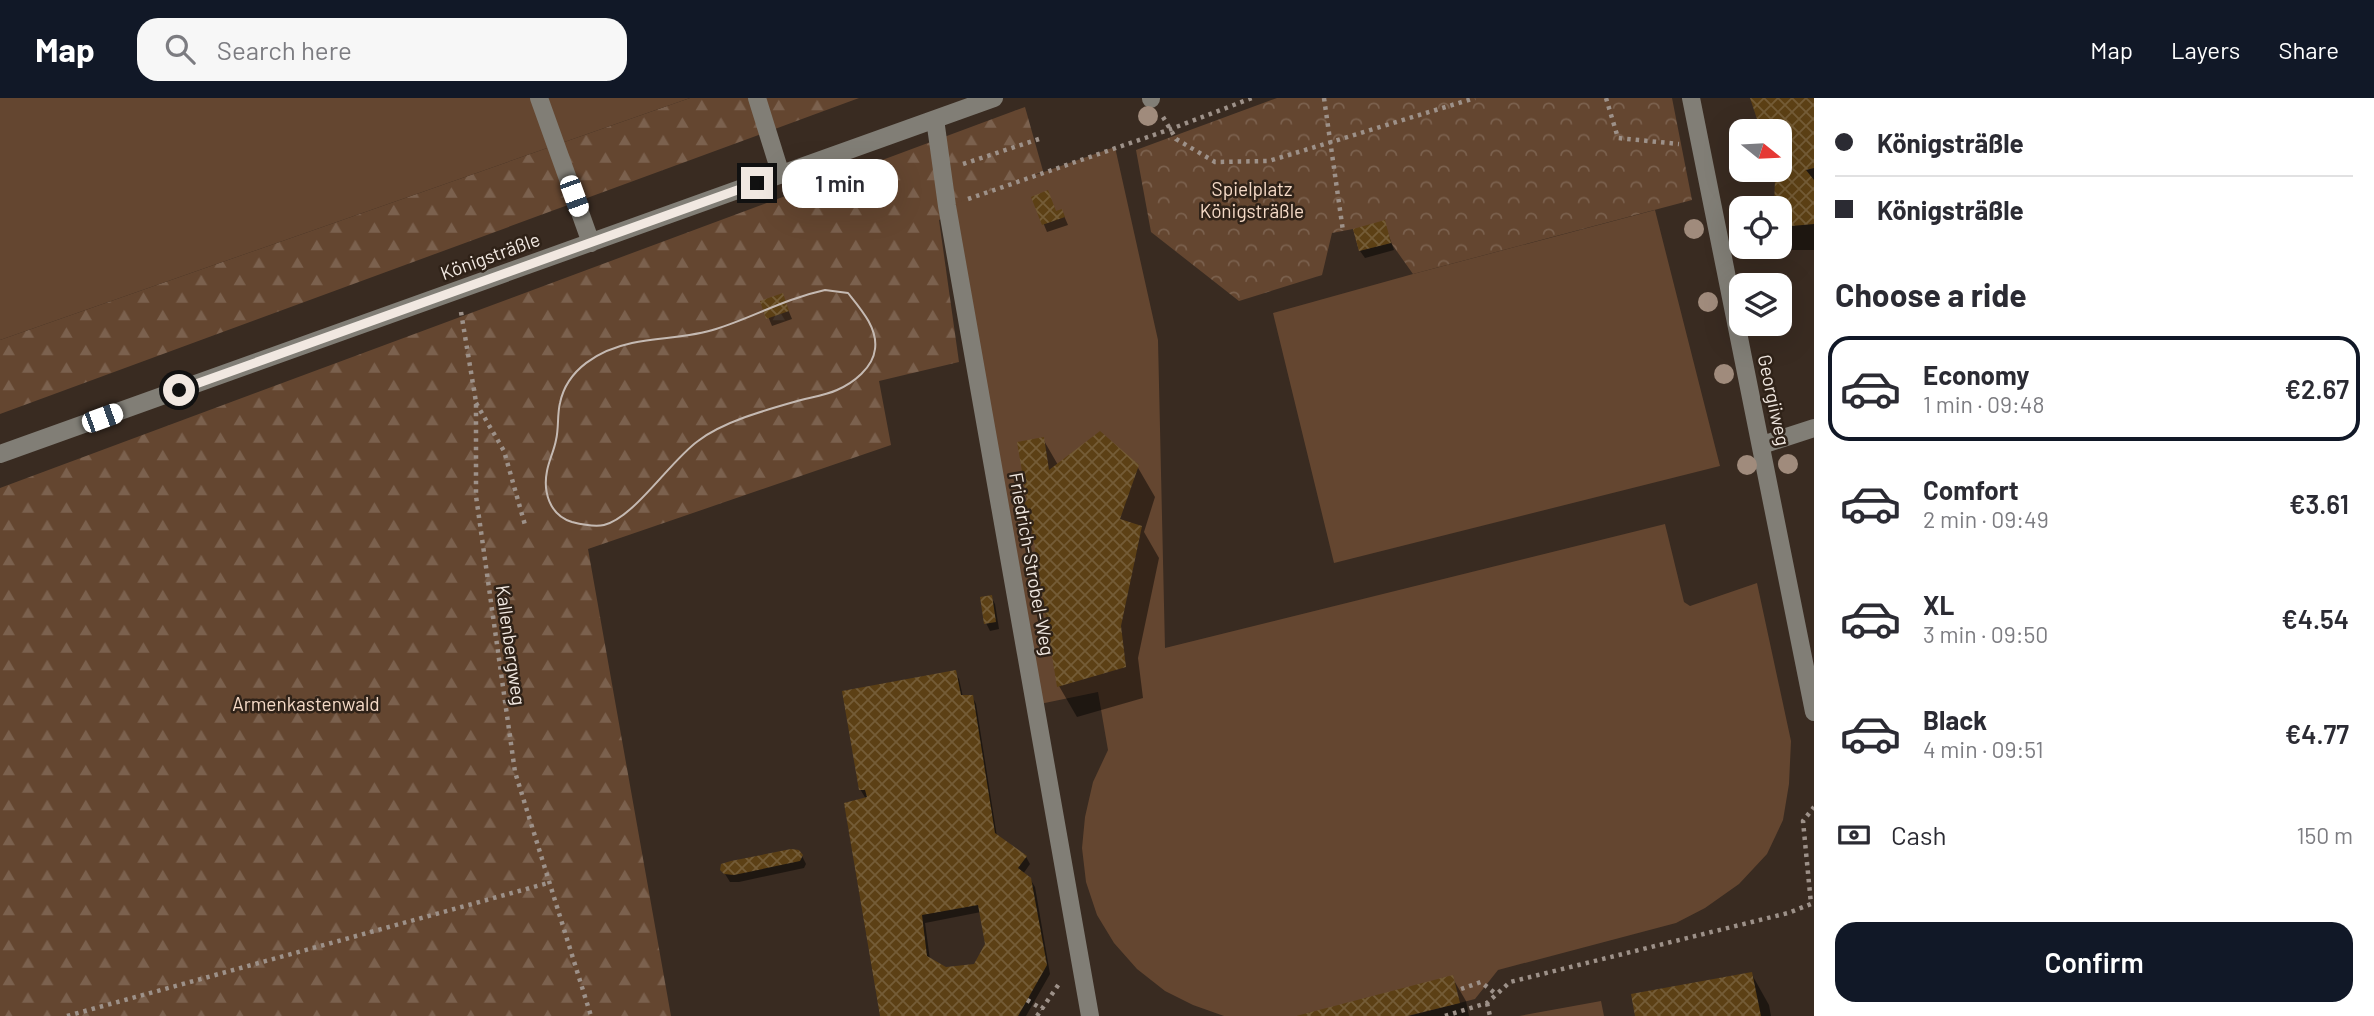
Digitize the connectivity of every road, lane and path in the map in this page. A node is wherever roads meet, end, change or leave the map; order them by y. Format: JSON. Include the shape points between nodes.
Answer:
{"nodes":[{"id":1,"x":539,"y":98,"type":"edge"},
{"id":2,"x":757,"y":98,"type":"edge"},
{"id":3,"x":994,"y":98,"type":"edge"},
{"id":4,"x":1252,"y":98,"type":"edge"},
{"id":5,"x":1324,"y":98,"type":"edge"},
{"id":6,"x":1475,"y":98,"type":"edge"},
{"id":7,"x":1606,"y":98,"type":"edge"},
{"id":8,"x":1691,"y":98,"type":"edge"},
{"id":9,"x":1151,"y":99,"type":"edge"},
{"id":10,"x":935,"y":119,"type":"junction"},
{"id":11,"x":1171,"y":129,"type":"junction"},
{"id":12,"x":1042,"y":138,"type":"dead end"},
{"id":13,"x":1331,"y":143,"type":"junction"},
{"id":14,"x":1701,"y":146,"type":"junction"},
{"id":15,"x":942,"y":167,"type":"junction"},
{"id":16,"x":780,"y":175,"type":"junction"},
{"id":17,"x":947,"y":205,"type":"junction"},
{"id":18,"x":1343,"y":231,"type":"dead end"},
{"id":19,"x":591,"y":243,"type":"junction"},
{"id":20,"x":457,"y":291,"type":"junction"},
{"id":21,"x":476,"y":402,"type":"junction"},
{"id":22,"x":1814,"y":428,"type":"edge"},
{"id":23,"x":1762,"y":445,"type":"junction"},
{"id":24,"x":0,"y":454,"type":"edge"},
{"id":25,"x":524,"y":525,"type":"dead end"},
{"id":26,"x":1814,"y":712,"type":"edge"},
{"id":27,"x":1814,"y":807,"type":"edge"},
{"id":28,"x":548,"y":883,"type":"junction"},
{"id":29,"x":1813,"y":904,"type":"edge"},
{"id":30,"x":1078,"y":950,"type":"junction"},
{"id":31,"x":1461,"y":989,"type":"dead end"},
{"id":32,"x":1496,"y":994,"type":"junction"},
{"id":33,"x":1027,"y":1000,"type":"dead end"},
{"id":34,"x":1487,"y":1003,"type":"junction"},
{"id":35,"x":1042,"y":1009,"type":"junction"},
{"id":36,"x":67,"y":1016,"type":"edge"},
{"id":37,"x":591,"y":1016,"type":"edge"},
{"id":38,"x":1037,"y":1016,"type":"edge"},
{"id":39,"x":1090,"y":1016,"type":"edge"},
{"id":40,"x":1445,"y":1016,"type":"edge"},
{"id":41,"x":1490,"y":1016,"type":"edge"}],
"edges":[{"from":1,"to":19,"type":"street"},
{"from":2,"to":16,"type":"street"},
{"from":3,"to":10,"type":"street","name":"Königsträßle"},
{"from":4,"to":11,"type":"path"},
{"from":5,"to":13,"type":"path"},
{"from":6,"to":13,"type":"path"},
{"from":7,"to":14,"type":"path","via":[[1618,138]]},
{"from":8,"to":14,"type":"street","name":"Georgiiweg"},
{"from":9,"to":11,"type":"path"},
{"from":10,"to":15,"type":"street","name":"Friedrich-Strobel-Weg"},
{"from":10,"to":16,"type":"street","name":"Königsträßle"},
{"from":11,"to":13,"type":"path","via":[[1176,139],[1215,162],[1269,161]]},
{"from":11,"to":17,"type":"path"},
{"from":12,"to":15,"type":"path","via":[[959,166]]},
{"from":13,"to":18,"type":"path"},
{"from":14,"to":23,"type":"street","name":"Georgiiweg"},
{"from":15,"to":17,"type":"street","name":"Friedrich-Strobel-Weg"},
{"from":16,"to":19,"type":"street","name":"Königsträßle"},
{"from":17,"to":30,"type":"street","name":"Friedrich-Strobel-Weg"},
{"from":19,"to":20,"type":"street","name":"Königsträßle"},
{"from":20,"to":21,"type":"path","name":"Kallenbergweg"},
{"from":20,"to":24,"type":"street","name":"Königsträßle"},
{"from":21,"to":25,"type":"path","via":[[503,451]]},
{"from":21,"to":28,"type":"path","name":"Kallenbergweg","via":[[476,496],[515,772]]},
{"from":22,"to":23,"type":"street"},
{"from":23,"to":26,"type":"street","name":"Georgiiweg"},
{"from":27,"to":29,"type":"path","via":[[1803,821]]},
{"from":28,"to":36,"type":"path"},
{"from":28,"to":37,"type":"path","name":"Kallenbergweg"},
{"from":29,"to":32,"type":"path","via":[[1510,982]]},
{"from":30,"to":35,"type":"path"},
{"from":30,"to":39,"type":"street","name":"Friedrich-Strobel-Weg"},
{"from":31,"to":32,"type":"path","via":[[1481,982]]},
{"from":32,"to":34,"type":"path"},
{"from":33,"to":35,"type":"path"},
{"from":34,"to":40,"type":"path"},
{"from":34,"to":41,"type":"path"},
{"from":35,"to":38,"type":"path"}]}
